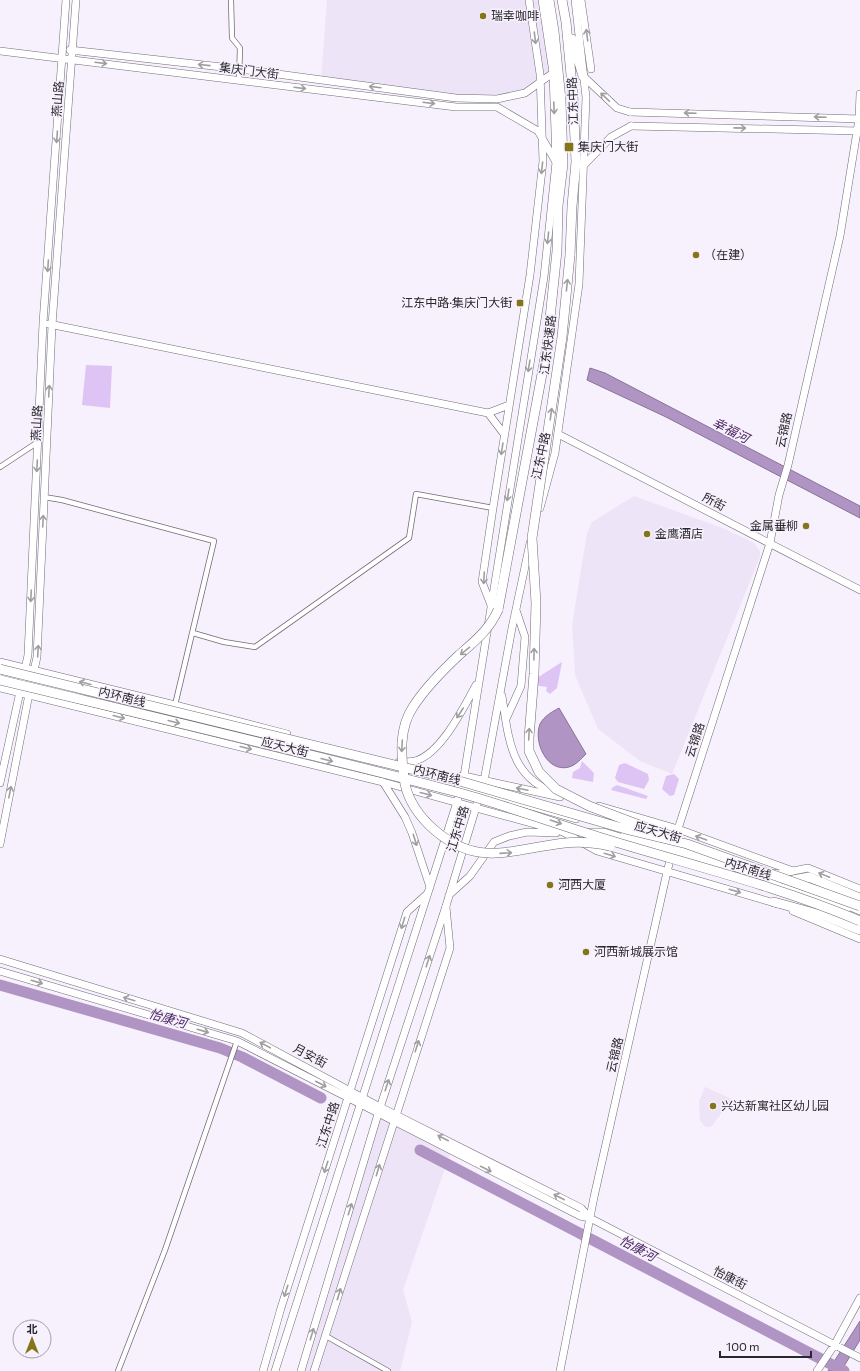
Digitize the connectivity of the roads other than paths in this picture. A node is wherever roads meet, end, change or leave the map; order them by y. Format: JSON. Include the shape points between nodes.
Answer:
{"nodes":[{"id":1,"x":66,"y":0,"type":"edge"},
{"id":2,"x":76,"y":0,"type":"edge"},
{"id":3,"x":231,"y":0,"type":"edge"},
{"id":4,"x":529,"y":0,"type":"edge"},
{"id":5,"x":542,"y":0,"type":"edge"},
{"id":6,"x":549,"y":0,"type":"edge"},
{"id":7,"x":562,"y":0,"type":"edge"},
{"id":8,"x":575,"y":0,"type":"edge"},
{"id":9,"x":581,"y":0,"type":"edge"},
{"id":10,"x":566,"y":22,"type":"junction"},
{"id":11,"x":553,"y":23,"type":"junction"},
{"id":12,"x":63,"y":50,"type":"junction"},
{"id":13,"x":73,"y":50,"type":"junction"},
{"id":14,"x":0,"y":51,"type":"edge"},
{"id":15,"x":62,"y":60,"type":"junction"},
{"id":16,"x":71,"y":60,"type":"junction"},
{"id":17,"x":240,"y":69,"type":"junction"},
{"id":18,"x":591,"y":69,"type":"dead end"},
{"id":19,"x":553,"y":73,"type":"junction"},
{"id":20,"x":584,"y":76,"type":"junction"},
{"id":21,"x":239,"y":80,"type":"junction"},
{"id":22,"x":540,"y":82,"type":"junction"},
{"id":23,"x":860,"y":94,"type":"edge"},
{"id":24,"x":860,"y":118,"type":"edge"},
{"id":25,"x":858,"y":131,"type":"edge"},
{"id":26,"x":542,"y":138,"type":"junction"},
{"id":27,"x":556,"y":162,"type":"junction"},
{"id":28,"x":584,"y":165,"type":"junction"},
{"id":29,"x":43,"y":323,"type":"junction"},
{"id":30,"x":52,"y":325,"type":"junction"},
{"id":31,"x":509,"y":405,"type":"junction"},
{"id":32,"x":488,"y":413,"type":"junction"},
{"id":33,"x":504,"y":434,"type":"junction"},
{"id":34,"x":558,"y":434,"type":"junction"},
{"id":35,"x":38,"y":442,"type":"junction"},
{"id":36,"x":0,"y":467,"type":"edge"},
{"id":37,"x":44,"y":497,"type":"junction"},
{"id":38,"x":493,"y":508,"type":"junction"},
{"id":39,"x":770,"y":543,"type":"junction"},
{"id":40,"x":860,"y":590,"type":"edge"},
{"id":41,"x":494,"y":607,"type":"junction"},
{"id":42,"x":516,"y":610,"type":"junction"},
{"id":43,"x":193,"y":633,"type":"junction"},
{"id":44,"x":0,"y":662,"type":"edge"},
{"id":45,"x":25,"y":668,"type":"junction"},
{"id":46,"x":0,"y":669,"type":"edge"},
{"id":47,"x":34,"y":670,"type":"junction"},
{"id":48,"x":479,"y":679,"type":"junction"},
{"id":49,"x":0,"y":680,"type":"edge"},
{"id":50,"x":0,"y":688,"type":"edge"},
{"id":51,"x":502,"y":690,"type":"junction"},
{"id":52,"x":20,"y":692,"type":"junction"},
{"id":53,"x":29,"y":695,"type":"junction"},
{"id":54,"x":175,"y":705,"type":"junction"},
{"id":55,"x":506,"y":719,"type":"junction"},
{"id":56,"x":392,"y":763,"type":"junction"},
{"id":57,"x":464,"y":776,"type":"junction"},
{"id":58,"x":448,"y":781,"type":"junction"},
{"id":59,"x":484,"y":781,"type":"junction"},
{"id":60,"x":383,"y":782,"type":"junction"},
{"id":61,"x":0,"y":783,"type":"edge"},
{"id":62,"x":461,"y":787,"type":"junction"},
{"id":63,"x":480,"y":792,"type":"junction"},
{"id":64,"x":457,"y":802,"type":"junction"},
{"id":65,"x":587,"y":802,"type":"junction"},
{"id":66,"x":476,"y":807,"type":"junction"},
{"id":67,"x":678,"y":829,"type":"junction"},
{"id":68,"x":562,"y":832,"type":"junction"},
{"id":69,"x":0,"y":844,"type":"edge"},
{"id":70,"x":687,"y":844,"type":"junction"},
{"id":71,"x":673,"y":850,"type":"junction"},
{"id":72,"x":661,"y":855,"type":"junction"},
{"id":73,"x":793,"y":871,"type":"junction"},
{"id":74,"x":667,"y":872,"type":"junction"},
{"id":75,"x":782,"y":882,"type":"junction"},
{"id":76,"x":860,"y":890,"type":"edge"},
{"id":77,"x":428,"y":891,"type":"junction"},
{"id":78,"x":449,"y":895,"type":"junction"},
{"id":79,"x":860,"y":898,"type":"edge"},
{"id":80,"x":774,"y":902,"type":"junction"},
{"id":81,"x":446,"y":906,"type":"junction"},
{"id":82,"x":860,"y":906,"type":"edge"},
{"id":83,"x":860,"y":911,"type":"edge"},
{"id":84,"x":860,"y":915,"type":"edge"},
{"id":85,"x":860,"y":921,"type":"edge"},
{"id":86,"x":860,"y":930,"type":"edge"},
{"id":87,"x":860,"y":939,"type":"edge"},
{"id":88,"x":0,"y":959,"type":"edge"},
{"id":89,"x":0,"y":971,"type":"edge"},
{"id":90,"x":237,"y":1041,"type":"junction"},
{"id":91,"x":351,"y":1090,"type":"junction"},
{"id":92,"x":363,"y":1097,"type":"junction"},
{"id":93,"x":348,"y":1098,"type":"junction"},
{"id":94,"x":360,"y":1104,"type":"junction"},
{"id":95,"x":380,"y":1106,"type":"junction"},
{"id":96,"x":378,"y":1114,"type":"junction"},
{"id":97,"x":395,"y":1114,"type":"junction"},
{"id":98,"x":393,"y":1122,"type":"junction"},
{"id":99,"x":590,"y":1218,"type":"junction"},
{"id":100,"x":860,"y":1298,"type":"edge"},
{"id":101,"x":326,"y":1336,"type":"junction"},
{"id":102,"x":833,"y":1346,"type":"junction"},
{"id":103,"x":860,"y":1358,"type":"edge"},
{"id":104,"x":118,"y":1371,"type":"edge"},
{"id":105,"x":263,"y":1371,"type":"edge"},
{"id":106,"x":275,"y":1371,"type":"edge"},
{"id":107,"x":301,"y":1371,"type":"edge"},
{"id":108,"x":314,"y":1371,"type":"edge"},
{"id":109,"x":388,"y":1371,"type":"edge"},
{"id":110,"x":560,"y":1371,"type":"edge"},
{"id":111,"x":817,"y":1371,"type":"edge"}],
"edges":[{"from":1,"to":12,"type":"street","name":"燕山路"},
{"from":2,"to":13,"type":"street","name":"燕山路"},
{"from":3,"to":17,"type":"street","via":[[232,38],[240,48]]},
{"from":4,"to":22,"type":"street","one_way":true},
{"from":5,"to":19,"type":"street","name":"江东中路"},
{"from":6,"to":11,"type":"highway","name":"江东快速路"},
{"from":7,"to":10,"type":"highway","name":"江东快速路"},
{"from":8,"to":20,"type":"street","name":"江东中路"},
{"from":18,"to":9,"type":"street","name":"江东中路","one_way":true},
{"from":10,"to":20,"type":"highway"},
{"from":70,"to":10,"type":"highway","name":"江东快速路","one_way":true,"bridge":true,"via":[[589,806],[556,789],[539,772],[529,751],[536,603],[532,538],[562,337],[576,162],[574,96]]},
{"from":11,"to":19,"type":"highway"},
{"from":11,"to":41,"type":"highway","name":"江东快速路","via":[[561,100],[562,164],[557,251],[547,347]]},
{"from":12,"to":13,"type":"street","name":"集庆门大街"},
{"from":12,"to":15,"type":"street","name":"燕山路"},
{"from":13,"to":16,"type":"street","name":"燕山路"},
{"from":17,"to":13,"type":"street","name":"集庆门大街","one_way":true},
{"from":14,"to":15,"type":"street","name":"集庆门大街"},
{"from":15,"to":16,"type":"street","name":"集庆门大街"},
{"from":15,"to":29,"type":"street","name":"燕山路","one_way":true},
{"from":16,"to":21,"type":"street","name":"集庆门大街","one_way":true},
{"from":16,"to":30,"type":"street","name":"燕山路"},
{"from":17,"to":21,"type":"street"},
{"from":22,"to":17,"type":"street","name":"集庆门大街","one_way":true,"via":[[525,93],[497,99],[456,98]]},
{"from":19,"to":22,"type":"street","name":"集庆门大街"},
{"from":19,"to":27,"type":"street","name":"江东中路","one_way":true},
{"from":24,"to":20,"type":"street","one_way":true,"via":[[630,112],[618,108]]},
{"from":20,"to":28,"type":"street","name":"江东中路"},
{"from":21,"to":26,"type":"street","name":"集庆门大街","one_way":true,"via":[[456,107],[497,107],[538,131]]},
{"from":22,"to":26,"type":"street"},
{"from":23,"to":24,"type":"street","name":"云锦路"},
{"from":24,"to":25,"type":"street","name":"云锦路"},
{"from":28,"to":25,"type":"street","one_way":true,"via":[[612,137],[631,126]]},
{"from":25,"to":39,"type":"street","name":"云锦路","via":[[840,236]]},
{"from":26,"to":27,"type":"street"},
{"from":26,"to":31,"type":"street","one_way":true,"via":[[543,161],[530,275]]},
{"from":27,"to":41,"type":"street","name":"江东中路","one_way":true,"via":[[544,277]]},
{"from":28,"to":34,"type":"street","name":"江东中路","via":[[579,284]]},
{"from":29,"to":30,"type":"street"},
{"from":29,"to":35,"type":"street","name":"燕山路"},
{"from":30,"to":32,"type":"street"},
{"from":37,"to":30,"type":"street","name":"燕山路","one_way":true},
{"from":31,"to":32,"type":"street"},
{"from":31,"to":33,"type":"street"},
{"from":32,"to":33,"type":"street"},
{"from":33,"to":38,"type":"street","one_way":true},
{"from":34,"to":39,"type":"street","name":"所街"},
{"from":34,"to":42,"type":"street","name":"江东中路"},
{"from":35,"to":36,"type":"street"},
{"from":35,"to":45,"type":"street","name":"燕山路","one_way":true,"via":[[28,656]]},
{"from":37,"to":43,"type":"street","via":[[214,541]]},
{"from":47,"to":37,"type":"street","name":"燕山路","one_way":true,"via":[[37,657]]},
{"from":38,"to":41,"type":"street","one_way":true,"via":[[482,582]]},
{"from":38,"to":43,"type":"street","via":[[416,494],[409,538],[255,647]]},
{"from":39,"to":40,"type":"street","name":"所街"},
{"from":39,"to":67,"type":"street","name":"云锦路"},
{"from":41,"to":48,"type":"street","name":"江东中路"},
{"from":41,"to":72,"type":"highway","name":"江东快速路","one_way":true,"bridge":true,"via":[[492,623],[477,641],[424,690],[406,720],[401,753],[405,786],[412,802],[436,832],[451,843],[472,851],[510,853],[566,843],[595,843]]},
{"from":42,"to":51,"type":"street","name":"江东中路"},
{"from":42,"to":55,"type":"street","via":[[525,637],[521,686]]},
{"from":43,"to":54,"type":"street"},
{"from":44,"to":45,"type":"street","name":"应天大街"},
{"from":45,"to":47,"type":"street","name":"应天大街"},
{"from":45,"to":52,"type":"street","name":"燕山路"},
{"from":46,"to":70,"type":"highway","name":"内环南线","bridge":true,"via":[[449,778],[629,830]]},
{"from":47,"to":53,"type":"street","name":"燕山路"},
{"from":54,"to":47,"type":"street","name":"应天大街","one_way":true},
{"from":48,"to":56,"type":"street","one_way":true,"via":[[466,705],[443,740],[415,761]]},
{"from":48,"to":57,"type":"street","name":"江东中路"},
{"from":49,"to":72,"type":"highway","name":"内环南线","one_way":true,"bridge":true,"via":[[450,790],[525,811],[598,837]]},
{"from":50,"to":52,"type":"street","name":"应天大街"},
{"from":51,"to":55,"type":"street"},
{"from":51,"to":59,"type":"street","name":"江东中路"},
{"from":52,"to":53,"type":"street","name":"应天大街"},
{"from":52,"to":61,"type":"street","name":"燕山路"},
{"from":53,"to":60,"type":"street","name":"应天大街","one_way":true},
{"from":69,"to":53,"type":"street","name":"燕山路","one_way":true},
{"from":54,"to":56,"type":"street","name":"应天大街"},
{"from":55,"to":65,"type":"street","via":[[518,765],[530,779],[548,791]]},
{"from":56,"to":58,"type":"street","name":"应天大街"},
{"from":57,"to":58,"type":"street"},
{"from":57,"to":59,"type":"street","name":"应天大街"},
{"from":57,"to":62,"type":"street","name":"江东中路"},
{"from":58,"to":62,"type":"street","name":"应天大街"},
{"from":59,"to":63,"type":"street","name":"江东中路"},
{"from":65,"to":59,"type":"street","name":"应天大街","one_way":true},
{"from":60,"to":64,"type":"street","name":"应天大街","one_way":true},
{"from":60,"to":77,"type":"street","one_way":true,"via":[[406,817]]},
{"from":62,"to":63,"type":"street","name":"应天大街"},
{"from":62,"to":64,"type":"street","name":"江东中路"},
{"from":63,"to":66,"type":"street","name":"江东中路"},
{"from":63,"to":71,"type":"street","name":"应天大街"},
{"from":64,"to":66,"type":"street","name":"应天大街"},
{"from":64,"to":77,"type":"street","name":"江东中路"},
{"from":65,"to":67,"type":"street","name":"应天大街"},
{"from":66,"to":68,"type":"street","name":"应天大街"},
{"from":66,"to":78,"type":"street","name":"江东中路"},
{"from":67,"to":71,"type":"street","name":"云锦路"},
{"from":73,"to":67,"type":"street","name":"应天大街","one_way":true},
{"from":68,"to":71,"type":"street","name":"应天大街","via":[[604,832]]},
{"from":68,"to":74,"type":"street","name":"应天大街","one_way":true,"via":[[597,851]]},
{"from":68,"to":78,"type":"street","via":[[527,832],[494,842],[470,876]]},
{"from":70,"to":82,"type":"highway","name":"内环南线","bridge":true},
{"from":71,"to":73,"type":"street","via":[[779,874]]},
{"from":71,"to":74,"type":"street","name":"云锦路"},
{"from":71,"to":75,"type":"street","name":"应天大街"},
{"from":71,"to":84,"type":"street","name":"应天大街"},
{"from":72,"to":85,"type":"highway","name":"内环南线","bridge":true,"via":[[766,887]]},
{"from":76,"to":73,"type":"street","name":"应天大街","one_way":true,"via":[[808,868]]},
{"from":74,"to":80,"type":"street","name":"应天大街","one_way":true},
{"from":74,"to":99,"type":"street","name":"云锦路"},
{"from":75,"to":79,"type":"highway","via":[[809,877]]},
{"from":75,"to":83,"type":"street","name":"应天大街"},
{"from":77,"to":91,"type":"street","name":"江东中路","one_way":true,"via":[[407,912]]},
{"from":77,"to":92,"type":"street","name":"江东中路"},
{"from":78,"to":81,"type":"street","name":"江东中路"},
{"from":80,"to":86,"type":"highway","via":[[825,916]]},
{"from":80,"to":87,"type":"street","name":"应天大街"},
{"from":95,"to":81,"type":"street","name":"江东中路","one_way":true},
{"from":97,"to":81,"type":"street","name":"江东中路","one_way":true,"via":[[450,948]]},
{"from":91,"to":88,"type":"street","name":"月安街","one_way":true,"via":[[242,1033]]},
{"from":89,"to":90,"type":"street","one_way":true},
{"from":90,"to":93,"type":"street","one_way":true},
{"from":90,"to":104,"type":"street","via":[[165,1250]]},
{"from":91,"to":92,"type":"street","name":"月安街"},
{"from":91,"to":93,"type":"street","name":"江东中路"},
{"from":92,"to":94,"type":"street","name":"江东中路"},
{"from":92,"to":95,"type":"street","name":"月安街"},
{"from":93,"to":94,"type":"street"},
{"from":93,"to":105,"type":"street","name":"江东中路","one_way":true},
{"from":94,"to":96,"type":"street"},
{"from":94,"to":106,"type":"street","name":"江东中路"},
{"from":95,"to":96,"type":"street","name":"江东中路"},
{"from":95,"to":97,"type":"street","name":"月安街"},
{"from":96,"to":98,"type":"street"},
{"from":107,"to":96,"type":"street","name":"江东中路","one_way":true},
{"from":97,"to":98,"type":"street","name":"江东中路"},
{"from":99,"to":97,"type":"street","name":"月安街","one_way":true,"via":[[581,1208]]},
{"from":98,"to":99,"type":"street","one_way":true,"via":[[580,1216]]},
{"from":101,"to":98,"type":"street","name":"江东中路","one_way":true},
{"from":99,"to":102,"type":"street","name":"怡康街"},
{"from":99,"to":110,"type":"street","name":"云锦路"},
{"from":100,"to":102,"type":"street"},
{"from":101,"to":108,"type":"street","name":"江东中路"},
{"from":101,"to":109,"type":"street"},
{"from":102,"to":103,"type":"street","name":"怡康街"},
{"from":102,"to":111,"type":"street"}]}
